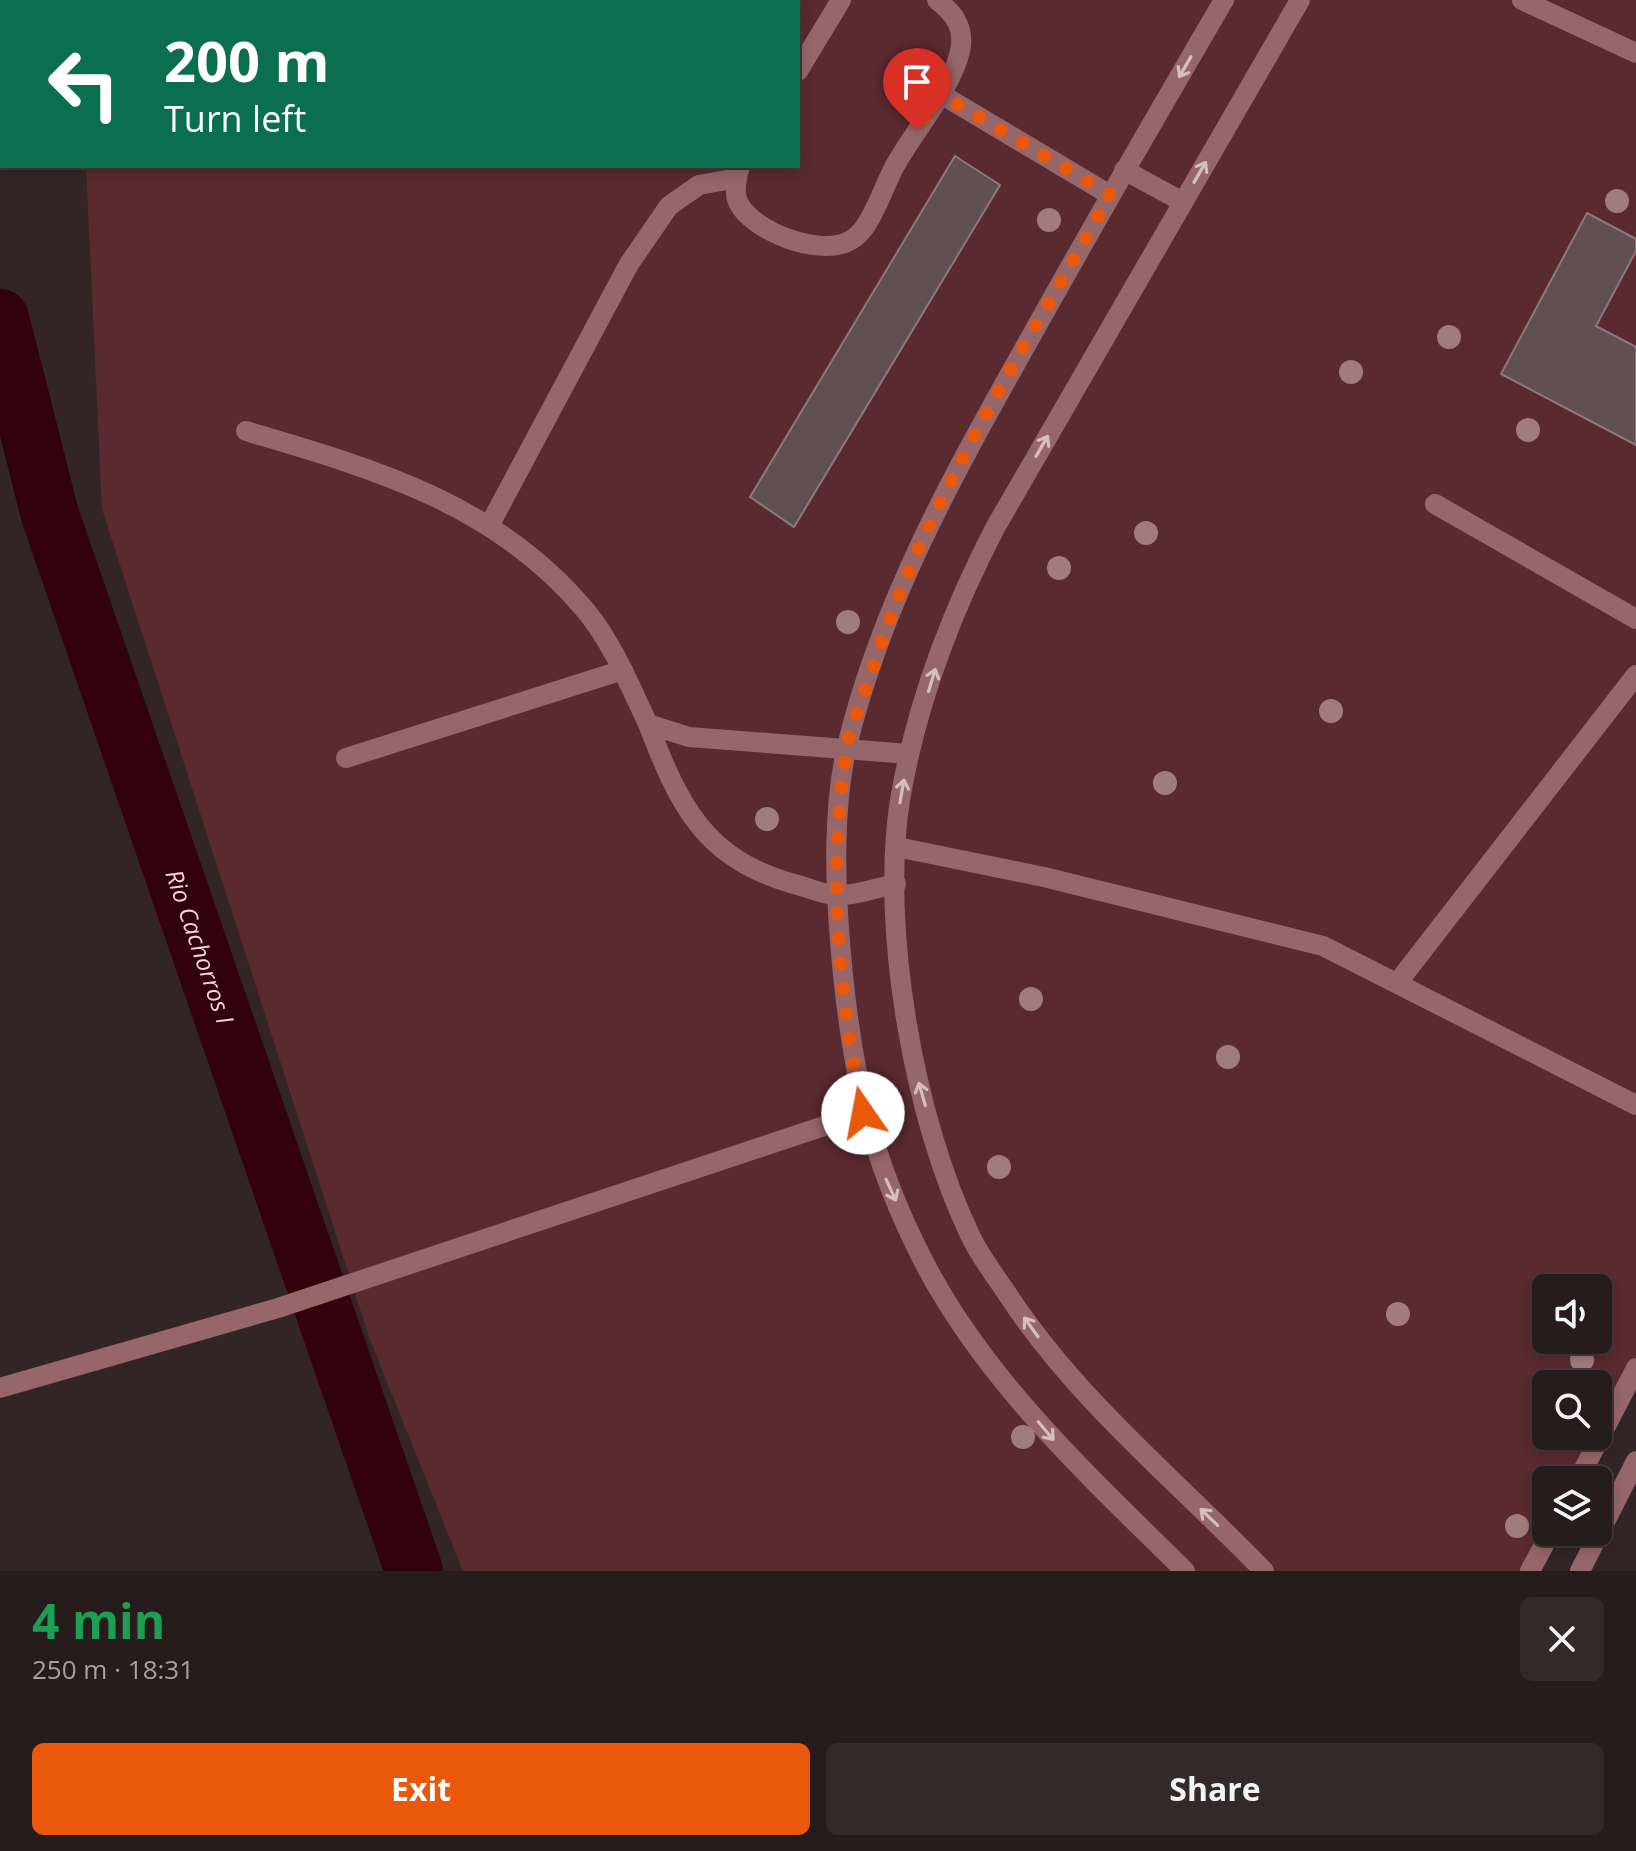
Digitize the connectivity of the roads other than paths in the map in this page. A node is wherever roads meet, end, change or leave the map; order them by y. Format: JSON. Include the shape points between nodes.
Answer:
{"nodes":[{"id":1,"x":841,"y":0,"type":"edge"},
{"id":2,"x":937,"y":0,"type":"edge"},
{"id":3,"x":1224,"y":0,"type":"edge"},
{"id":4,"x":1300,"y":0,"type":"edge"},
{"id":5,"x":1522,"y":0,"type":"edge"},
{"id":6,"x":1555,"y":6,"type":"edge"},
{"id":7,"x":1635,"y":51,"type":"edge"},
{"id":8,"x":800,"y":68,"type":"edge"},
{"id":9,"x":939,"y":93,"type":"junction"},
{"id":10,"x":1124,"y":170,"type":"junction"},
{"id":11,"x":739,"y":172,"type":"edge"},
{"id":12,"x":1110,"y":195,"type":"junction"},
{"id":13,"x":1183,"y":202,"type":"junction"},
{"id":14,"x":246,"y":431,"type":"dead end"},
{"id":15,"x":1435,"y":504,"type":"dead end"},
{"id":16,"x":489,"y":526,"type":"junction"},
{"id":17,"x":1636,"y":619,"type":"edge"},
{"id":18,"x":623,"y":670,"type":"junction"},
{"id":19,"x":1636,"y":675,"type":"edge"},
{"id":20,"x":648,"y":724,"type":"junction"},
{"id":21,"x":847,"y":748,"type":"junction"},
{"id":22,"x":909,"y":754,"type":"junction"},
{"id":23,"x":346,"y":758,"type":"dead end"},
{"id":24,"x":897,"y":847,"type":"junction"},
{"id":25,"x":896,"y":884,"type":"junction"},
{"id":26,"x":836,"y":895,"type":"junction"},
{"id":27,"x":1398,"y":982,"type":"junction"},
{"id":28,"x":1636,"y":1105,"type":"edge"},
{"id":29,"x":863,"y":1113,"type":"junction"},
{"id":30,"x":1636,"y":1368,"type":"edge"},
{"id":31,"x":0,"y":1388,"type":"edge"},
{"id":32,"x":1636,"y":1461,"type":"edge"},
{"id":33,"x":1585,"y":1466,"type":"edge"},
{"id":34,"x":1543,"y":1546,"type":"edge"},
{"id":35,"x":1185,"y":1571,"type":"edge"},
{"id":36,"x":1264,"y":1571,"type":"edge"},
{"id":37,"x":1530,"y":1571,"type":"edge"},
{"id":38,"x":1580,"y":1571,"type":"edge"}],
"edges":[{"from":1,"to":8,"type":"lane"},
{"from":2,"to":9,"type":"lane","via":[[953,13],[962,41]]},
{"from":3,"to":10,"type":"lane","one_way":true},
{"from":13,"to":4,"type":"lane","one_way":true},
{"from":5,"to":6,"type":"lane"},
{"from":6,"to":7,"type":"lane"},
{"from":9,"to":11,"type":"lane","via":[[863,229],[849,242],[795,243],[754,221],[738,202]]},
{"from":9,"to":12,"type":"lane"},
{"from":10,"to":12,"type":"lane"},
{"from":10,"to":13,"type":"lane"},
{"from":11,"to":16,"type":"lane","via":[[699,185],[669,206],[629,264]]},
{"from":12,"to":21,"type":"lane","via":[[909,563]]},
{"from":22,"to":13,"type":"lane","one_way":true,"via":[[966,585]]},
{"from":14,"to":16,"type":"lane","via":[[360,464],[434,493]]},
{"from":15,"to":17,"type":"lane"},
{"from":16,"to":18,"type":"lane","via":[[551,574],[587,613]]},
{"from":18,"to":20,"type":"lane"},
{"from":18,"to":23,"type":"lane"},
{"from":19,"to":27,"type":"lane"},
{"from":20,"to":21,"type":"lane","via":[[689,737]]},
{"from":20,"to":26,"type":"lane","via":[[673,789],[697,827],[735,860],[776,879]]},
{"from":21,"to":22,"type":"lane"},
{"from":21,"to":26,"type":"lane"},
{"from":24,"to":22,"type":"lane","one_way":true},
{"from":24,"to":25,"type":"lane"},
{"from":24,"to":27,"type":"lane","via":[[1044,877],[1323,946]]},
{"from":25,"to":26,"type":"lane"},
{"from":36,"to":25,"type":"lane","one_way":true,"via":[[1100,1412],[1036,1334],[971,1237],[913,1062],[902,999]]},
{"from":26,"to":29,"type":"lane","via":[[846,1018]]},
{"from":27,"to":28,"type":"lane"},
{"from":29,"to":31,"type":"lane","via":[[278,1308]]},
{"from":29,"to":35,"type":"lane","one_way":true,"via":[[880,1166],[927,1268],[958,1317],[1060,1448]]},
{"from":30,"to":33,"type":"lane"},
{"from":32,"to":38,"type":"lane"},
{"from":34,"to":37,"type":"lane"}]}
